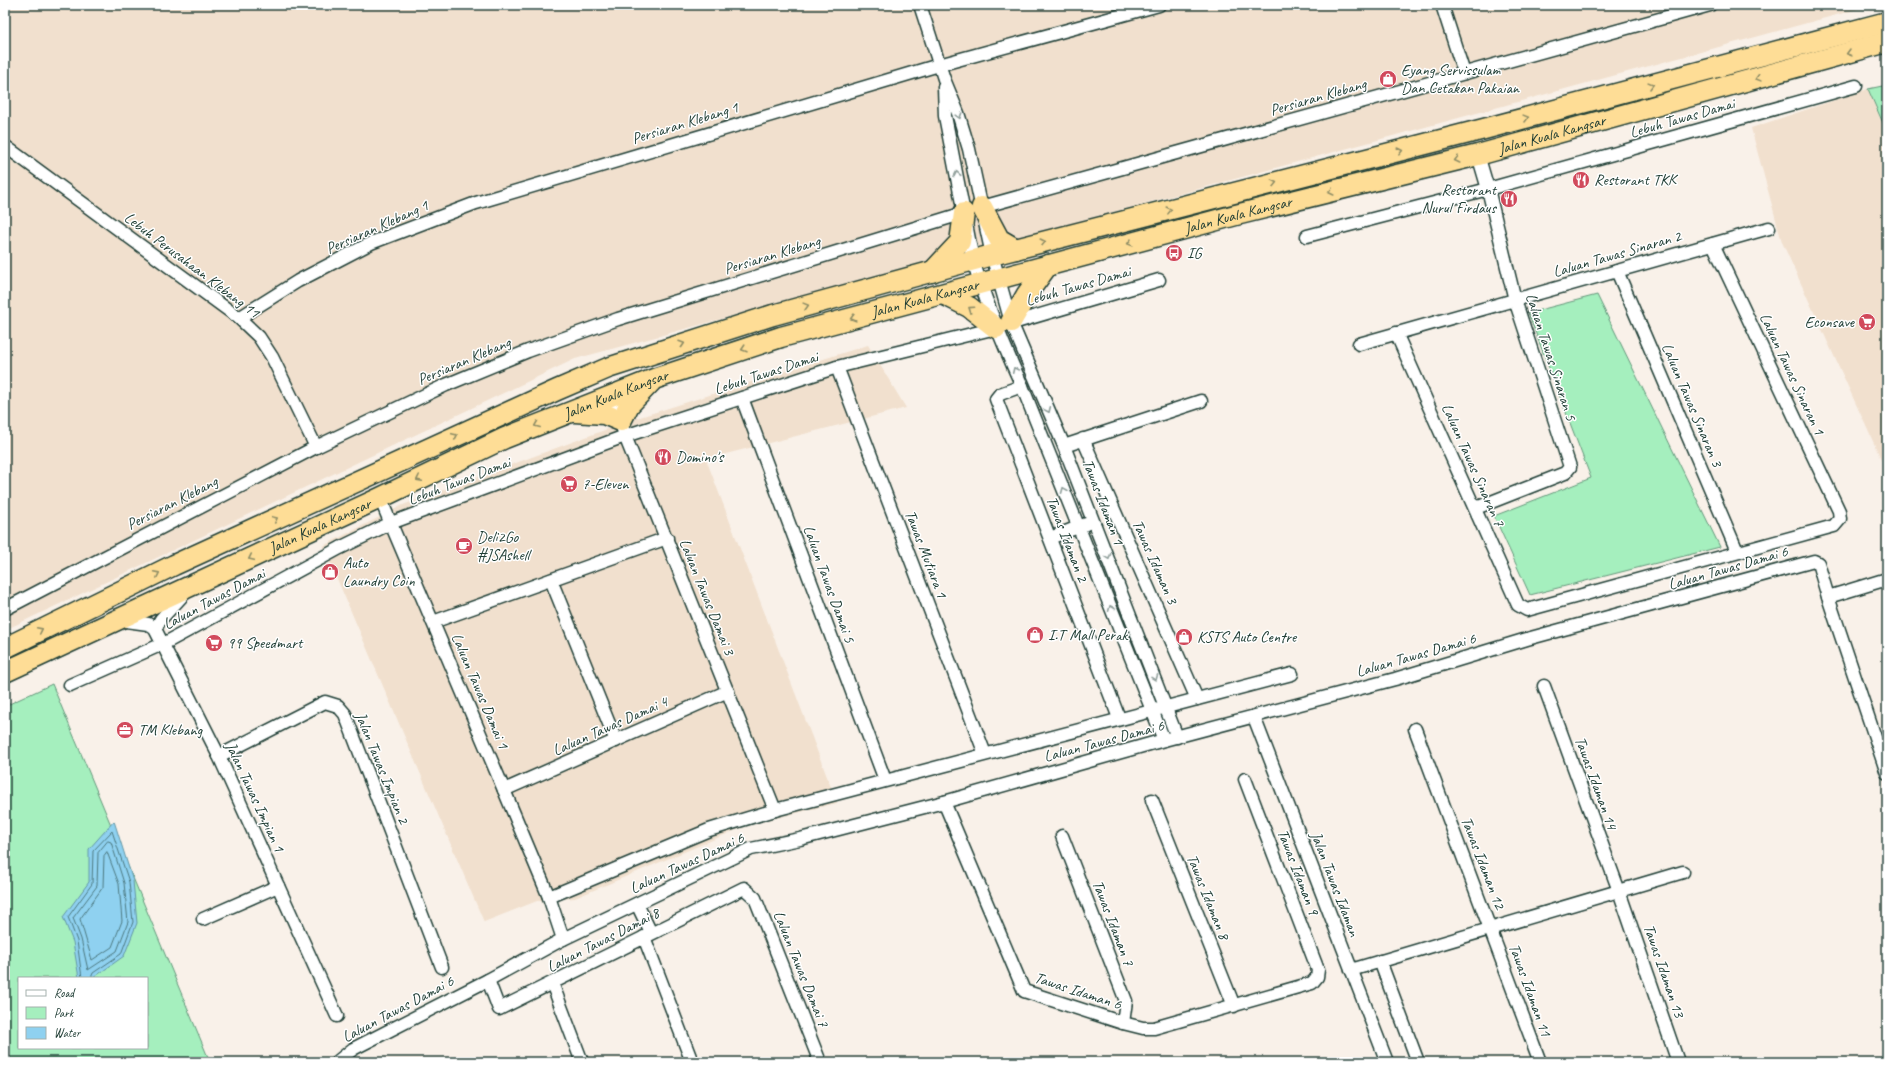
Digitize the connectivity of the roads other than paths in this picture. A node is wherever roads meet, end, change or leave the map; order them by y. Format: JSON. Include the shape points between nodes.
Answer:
{"nodes":[{"id":1,"x":920,"y":5,"type":"edge"},
{"id":2,"x":1159,"y":5,"type":"edge"},
{"id":3,"x":1442,"y":5,"type":"edge"},
{"id":4,"x":1710,"y":5,"type":"edge"},
{"id":5,"x":1887,"y":22,"type":"edge"},
{"id":6,"x":1887,"y":42,"type":"edge"},
{"id":7,"x":940,"y":64,"type":"junction"},
{"id":8,"x":1464,"y":73,"type":"junction"},
{"id":9,"x":944,"y":79,"type":"junction"},
{"id":10,"x":1856,"y":86,"type":"dead end"},
{"id":11,"x":5,"y":146,"type":"edge"},
{"id":12,"x":1478,"y":155,"type":"junction"},
{"id":13,"x":1488,"y":190,"type":"junction"},
{"id":14,"x":973,"y":210,"type":"junction"},
{"id":15,"x":1769,"y":228,"type":"dead end"},
{"id":16,"x":1307,"y":236,"type":"dead end"},
{"id":17,"x":1713,"y":244,"type":"junction"},
{"id":18,"x":1016,"y":249,"type":"junction"},
{"id":19,"x":992,"y":255,"type":"junction"},
{"id":20,"x":973,"y":260,"type":"junction"},
{"id":21,"x":1048,"y":265,"type":"junction"},
{"id":22,"x":1617,"y":271,"type":"junction"},
{"id":23,"x":932,"y":272,"type":"junction"},
{"id":24,"x":999,"y":278,"type":"junction"},
{"id":25,"x":1159,"y":280,"type":"dead end"},
{"id":26,"x":980,"y":284,"type":"junction"},
{"id":27,"x":943,"y":294,"type":"junction"},
{"id":28,"x":1515,"y":300,"type":"junction"},
{"id":29,"x":239,"y":318,"type":"junction"},
{"id":30,"x":1003,"y":325,"type":"junction"},
{"id":31,"x":1396,"y":334,"type":"junction"},
{"id":32,"x":1359,"y":344,"type":"dead end"},
{"id":33,"x":645,"y":356,"type":"junction"},
{"id":34,"x":837,"y":367,"type":"junction"},
{"id":35,"x":654,"y":379,"type":"junction"},
{"id":36,"x":1022,"y":386,"type":"junction"},
{"id":37,"x":556,"y":390,"type":"junction"},
{"id":38,"x":612,"y":394,"type":"junction"},
{"id":39,"x":742,"y":398,"type":"junction"},
{"id":40,"x":1201,"y":401,"type":"dead end"},
{"id":41,"x":568,"y":412,"type":"junction"},
{"id":42,"x":623,"y":428,"type":"junction"},
{"id":43,"x":1083,"y":439,"type":"junction"},
{"id":44,"x":1064,"y":446,"type":"junction"},
{"id":45,"x":316,"y":447,"type":"junction"},
{"id":46,"x":380,"y":498,"type":"junction"},
{"id":47,"x":1476,"y":508,"type":"junction"},
{"id":48,"x":1093,"y":521,"type":"junction"},
{"id":49,"x":391,"y":523,"type":"junction"},
{"id":50,"x":1079,"y":526,"type":"junction"},
{"id":51,"x":666,"y":538,"type":"junction"},
{"id":52,"x":1050,"y":538,"type":"junction"},
{"id":53,"x":1737,"y":551,"type":"junction"},
{"id":54,"x":1887,"y":579,"type":"edge"},
{"id":55,"x":552,"y":580,"type":"junction"},
{"id":56,"x":193,"y":585,"type":"junction"},
{"id":57,"x":1828,"y":597,"type":"junction"},
{"id":58,"x":5,"y":609,"type":"edge"},
{"id":59,"x":118,"y":620,"type":"junction"},
{"id":60,"x":433,"y":622,"type":"junction"},
{"id":61,"x":155,"y":629,"type":"junction"},
{"id":62,"x":163,"y":644,"type":"junction"},
{"id":63,"x":5,"y":648,"type":"edge"},
{"id":64,"x":5,"y":672,"type":"edge"},
{"id":65,"x":1292,"y":674,"type":"dead end"},
{"id":66,"x":70,"y":685,"type":"dead end"},
{"id":67,"x":1544,"y":686,"type":"dead end"},
{"id":68,"x":728,"y":692,"type":"junction"},
{"id":69,"x":1197,"y":699,"type":"junction"},
{"id":70,"x":1166,"y":705,"type":"junction"},
{"id":71,"x":1152,"y":709,"type":"junction"},
{"id":72,"x":1254,"y":717,"type":"junction"},
{"id":73,"x":1119,"y":718,"type":"junction"},
{"id":74,"x":1415,"y":729,"type":"dead end"},
{"id":75,"x":1178,"y":737,"type":"junction"},
{"id":76,"x":1164,"y":740,"type":"junction"},
{"id":77,"x":616,"y":741,"type":"junction"},
{"id":78,"x":985,"y":754,"type":"junction"},
{"id":79,"x":219,"y":756,"type":"junction"},
{"id":80,"x":1887,"y":773,"type":"edge"},
{"id":81,"x":1245,"y":779,"type":"dead end"},
{"id":82,"x":885,"y":780,"type":"junction"},
{"id":83,"x":504,"y":790,"type":"junction"},
{"id":84,"x":1152,"y":800,"type":"dead end"},
{"id":85,"x":944,"y":802,"type":"junction"},
{"id":86,"x":775,"y":810,"type":"junction"},
{"id":87,"x":1062,"y":836,"type":"dead end"},
{"id":88,"x":1683,"y":872,"type":"dead end"},
{"id":89,"x":278,"y":886,"type":"junction"},
{"id":90,"x":749,"y":890,"type":"joint"},
{"id":91,"x":1619,"y":891,"type":"junction"},
{"id":92,"x":549,"y":897,"type":"junction"},
{"id":93,"x":637,"y":904,"type":"junction"},
{"id":94,"x":203,"y":919,"type":"dead end"},
{"id":95,"x":1490,"y":929,"type":"junction"},
{"id":96,"x":648,"y":935,"type":"junction"},
{"id":97,"x":563,"y":939,"type":"junction"},
{"id":98,"x":1380,"y":961,"type":"junction"},
{"id":99,"x":442,"y":967,"type":"dead end"},
{"id":100,"x":1351,"y":970,"type":"junction"},
{"id":101,"x":1317,"y":977,"type":"joint"},
{"id":102,"x":488,"y":980,"type":"junction"},
{"id":103,"x":552,"y":983,"type":"junction"},
{"id":104,"x":1234,"y":1006,"type":"junction"},
{"id":105,"x":337,"y":1016,"type":"dead end"},
{"id":106,"x":1122,"y":1022,"type":"junction"},
{"id":107,"x":337,"y":1062,"type":"edge"},
{"id":108,"x":582,"y":1062,"type":"edge"},
{"id":109,"x":692,"y":1062,"type":"edge"},
{"id":110,"x":820,"y":1062,"type":"edge"},
{"id":111,"x":1387,"y":1062,"type":"edge"},
{"id":112,"x":1418,"y":1062,"type":"edge"},
{"id":113,"x":1540,"y":1062,"type":"edge"},
{"id":114,"x":1678,"y":1062,"type":"edge"}],
"edges":[{"from":1,"to":7,"type":"street"},
{"from":2,"to":7,"type":"street","name":"Persiaran Klebang 1"},
{"from":3,"to":8,"type":"street"},
{"from":4,"to":8,"type":"street","name":"Persiaran Klebang"},
{"from":18,"to":5,"type":"highway","name":"Jalan Kuala Kangsar","one_way":true},
{"from":6,"to":12,"type":"highway","name":"Jalan Kuala Kangsar","one_way":true},
{"from":7,"to":9,"type":"street"},
{"from":7,"to":29,"type":"street","name":"Persiaran Klebang 1","via":[[476,202],[371,243],[298,281]]},
{"from":8,"to":14,"type":"street","name":"Persiaran Klebang"},
{"from":14,"to":9,"type":"street","one_way":true,"via":[[946,116]]},
{"from":9,"to":14,"type":"street","one_way":true,"via":[[967,141]]},
{"from":10,"to":13,"type":"street","name":"Lebuh Tawas Damai"},
{"from":11,"to":29,"type":"street","name":"Lebuh Perusahaan Klebang 11"},
{"from":12,"to":13,"type":"street","name":"Laluan Tawas Sinaran 5"},
{"from":12,"to":21,"type":"highway","name":"Jalan Kuala Kangsar","one_way":true},
{"from":13,"to":16,"type":"street","name":"Lebuh Tawas Damai"},
{"from":13,"to":28,"type":"street","name":"Laluan Tawas Sinaran 5"},
{"from":14,"to":18,"type":"highway","via":[[999,239]]},
{"from":14,"to":19,"type":"street","name":"Tawas Idaman 1"},
{"from":14,"to":20,"type":"street","name":"Tawas Idaman 1"},
{"from":14,"to":23,"type":"highway","via":[[960,242]]},
{"from":14,"to":45,"type":"street","name":"Persiaran Klebang","via":[[618,319],[446,385]]},
{"from":15,"to":17,"type":"street","name":"Laluan Tawas Sinaran 2"},
{"from":17,"to":22,"type":"street","name":"Laluan Tawas Sinaran 2"},
{"from":17,"to":53,"type":"street","name":"Laluan Tawas Sinaran 1","via":[[1840,519],[1834,526]]},
{"from":18,"to":19,"type":"highway","name":"Jalan Kuala Kangsar"},
{"from":19,"to":20,"type":"highway","name":"Jalan Kuala Kangsar"},
{"from":19,"to":24,"type":"street","name":"Tawas Idaman 1"},
{"from":20,"to":23,"type":"highway","name":"Jalan Kuala Kangsar"},
{"from":20,"to":26,"type":"street","name":"Tawas Idaman 1"},
{"from":21,"to":24,"type":"highway","name":"Jalan Kuala Kangsar"},
{"from":21,"to":30,"type":"highway"},
{"from":22,"to":28,"type":"street","name":"Laluan Tawas Sinaran 2"},
{"from":22,"to":53,"type":"street","name":"Laluan Tawas Sinaran 3"},
{"from":33,"to":23,"type":"highway","name":"Jalan Kuala Kangsar","one_way":true,"via":[[773,315]]},
{"from":24,"to":26,"type":"highway","name":"Jalan Kuala Kangsar"},
{"from":24,"to":30,"type":"street","name":"Tawas Idaman 1"},
{"from":25,"to":30,"type":"street","name":"Lebuh Tawas Damai"},
{"from":26,"to":27,"type":"highway","name":"Jalan Kuala Kangsar"},
{"from":26,"to":30,"type":"street","name":"Tawas Idaman 1"},
{"from":30,"to":27,"type":"highway","one_way":true},
{"from":27,"to":35,"type":"highway","name":"Jalan Kuala Kangsar","one_way":true,"via":[[781,337]]},
{"from":28,"to":31,"type":"street","name":"Laluan Tawas Sinaran 2"},
{"from":28,"to":47,"type":"street","name":"Laluan Tawas Sinaran 5","via":[[1570,467],[1565,473]]},
{"from":29,"to":45,"type":"street","name":"Lebuh Perusahaan Klebang 11","via":[[259,337],[272,357]]},
{"from":30,"to":34,"type":"street","name":"Lebuh Tawas Damai"},
{"from":36,"to":30,"type":"street","name":"Tawas Idaman 1","one_way":true},
{"from":30,"to":44,"type":"street","name":"Tawas Idaman 1","one_way":true},
{"from":31,"to":32,"type":"street","name":"Laluan Tawas Sinaran 2"},
{"from":31,"to":47,"type":"street","name":"Laluan Tawas Sinaran 7"},
{"from":33,"to":37,"type":"highway","name":"Jalan Kuala Kangsar"},
{"from":33,"to":38,"type":"highway","via":[[618,378]]},
{"from":34,"to":39,"type":"street","name":"Lebuh Tawas Damai"},
{"from":34,"to":78,"type":"street","name":"Tawas Mutiara 1"},
{"from":35,"to":38,"type":"highway","name":"Jalan Kuala Kangsar"},
{"from":35,"to":42,"type":"highway","via":[[629,405]]},
{"from":50,"to":36,"type":"street","name":"Tawas Idaman 1","one_way":true},
{"from":36,"to":52,"type":"street","name":"Tawas Idaman 2","via":[[1000,394],[996,399]]},
{"from":37,"to":38,"type":"highway","via":[[567,393],[595,386],[604,388]]},
{"from":63,"to":37,"type":"highway","name":"Jalan Kuala Kangsar","one_way":true,"via":[[174,565]]},
{"from":38,"to":41,"type":"highway","name":"Jalan Kuala Kangsar"},
{"from":38,"to":42,"type":"street","name":"Laluan Tawas Damai 3"},
{"from":39,"to":42,"type":"street","name":"Lebuh Tawas Damai"},
{"from":39,"to":82,"type":"street","name":"Laluan Tawas Damai 5"},
{"from":40,"to":43,"type":"street"},
{"from":41,"to":42,"type":"highway","via":[[604,414]]},
{"from":41,"to":46,"type":"highway","name":"Jalan Kuala Kangsar","one_way":true,"via":[[505,438]]},
{"from":42,"to":49,"type":"street","name":"Lebuh Tawas Damai"},
{"from":42,"to":51,"type":"street","name":"Laluan Tawas Damai 3"},
{"from":43,"to":44,"type":"street"},
{"from":43,"to":69,"type":"street","name":"Tawas Idaman 3"},
{"from":44,"to":48,"type":"street","name":"Tawas Idaman 1"},
{"from":45,"to":58,"type":"street","name":"Persiaran Klebang"},
{"from":46,"to":49,"type":"street","name":"Laluan Tawas Damai 1"},
{"from":46,"to":56,"type":"highway","name":"Jalan Kuala Kangsar","one_way":true},
{"from":47,"to":53,"type":"street","name":"Laluan Tawas Sinaran 7","via":[[1518,605],[1527,610]]},
{"from":48,"to":50,"type":"street"},
{"from":48,"to":70,"type":"street","name":"Tawas Idaman 1","one_way":true},
{"from":49,"to":60,"type":"street","name":"Laluan Tawas Damai 1"},
{"from":49,"to":62,"type":"street","name":"Laluan Tawas Damai"},
{"from":50,"to":52,"type":"street"},
{"from":71,"to":50,"type":"street","name":"Tawas Idaman 1","one_way":true},
{"from":51,"to":55,"type":"street"},
{"from":51,"to":68,"type":"street","name":"Laluan Tawas Damai 3"},
{"from":52,"to":73,"type":"street","name":"Tawas Idaman 2"},
{"from":54,"to":57,"type":"street"},
{"from":55,"to":60,"type":"street"},
{"from":55,"to":77,"type":"street"},
{"from":56,"to":59,"type":"highway","name":"Jalan Kuala Kangsar"},
{"from":56,"to":61,"type":"street"},
{"from":57,"to":72,"type":"street","name":"Laluan Tawas Damai 6","via":[[1818,563],[1814,561]]},
{"from":57,"to":80,"type":"street","name":"Laluan Tawas Damai 6"},
{"from":59,"to":61,"type":"street","via":[[148,624]]},
{"from":59,"to":64,"type":"highway","name":"Jalan Kuala Kangsar"},
{"from":60,"to":83,"type":"street","name":"Laluan Tawas Damai 1"},
{"from":61,"to":62,"type":"street","name":"Jalan Tawas Impian 1"},
{"from":62,"to":66,"type":"street","name":"Laluan Tawas Damai"},
{"from":62,"to":79,"type":"street","name":"Jalan Tawas Impian 1"},
{"from":65,"to":69,"type":"street","name":"Laluan Tawas Damai 6"},
{"from":67,"to":91,"type":"street","name":"Tawas Idaman 14"},
{"from":68,"to":77,"type":"street","name":"Laluan Tawas Damai 4"},
{"from":68,"to":86,"type":"street","name":"Laluan Tawas Damai 3"},
{"from":69,"to":70,"type":"street","name":"Laluan Tawas Damai 6"},
{"from":70,"to":71,"type":"street","name":"Laluan Tawas Damai 6"},
{"from":70,"to":75,"type":"street","name":"Tawas Idaman 1"},
{"from":71,"to":73,"type":"street","name":"Laluan Tawas Damai 6"},
{"from":71,"to":76,"type":"street","name":"Tawas Idaman 1"},
{"from":72,"to":75,"type":"street","name":"Laluan Tawas Damai 6"},
{"from":72,"to":100,"type":"street","name":"Jalan Tawas Idaman"},
{"from":73,"to":78,"type":"street","name":"Laluan Tawas Damai 6"},
{"from":74,"to":95,"type":"street","name":"Tawas Idaman 12"},
{"from":75,"to":76,"type":"street","name":"Laluan Tawas Damai 6"},
{"from":76,"to":85,"type":"street","name":"Laluan Tawas Damai 6"},
{"from":77,"to":83,"type":"street","name":"Laluan Tawas Damai 4"},
{"from":78,"to":82,"type":"street","name":"Laluan Tawas Damai 6"},
{"from":79,"to":89,"type":"street","name":"Jalan Tawas Impian 1"},
{"from":79,"to":99,"type":"street","name":"Jalan Tawas Impian 2","via":[[325,702],[338,706],[345,714]]},
{"from":81,"to":101,"type":"street","name":"Tawas Idaman 9","via":[[1318,970]]},
{"from":82,"to":86,"type":"street","name":"Laluan Tawas Damai 6"},
{"from":83,"to":92,"type":"street","name":"Laluan Tawas Damai 1"},
{"from":84,"to":104,"type":"street","name":"Tawas Idaman 8"},
{"from":85,"to":93,"type":"street","name":"Laluan Tawas Damai 6","via":[[751,849]]},
{"from":85,"to":106,"type":"street","name":"Tawas Idaman 6","via":[[1022,989]]},
{"from":86,"to":92,"type":"street","name":"Laluan Tawas Damai 6","via":[[709,830]]},
{"from":87,"to":106,"type":"street","name":"Tawas Idaman 7","via":[[1126,1001]]},
{"from":88,"to":91,"type":"street","name":"Tawas Idaman 12"},
{"from":89,"to":94,"type":"street"},
{"from":89,"to":105,"type":"street","name":"Jalan Tawas Impian 1"},
{"from":90,"to":96,"type":"street","name":"Laluan Tawas Damai 8","via":[[741,888]]},
{"from":90,"to":110,"type":"street","name":"Laluan Tawas Damai 7","via":[[755,898]]},
{"from":91,"to":95,"type":"street","name":"Tawas Idaman 12"},
{"from":91,"to":114,"type":"street","name":"Tawas Idaman 13"},
{"from":92,"to":97,"type":"street","name":"Laluan Tawas Damai 1"},
{"from":93,"to":96,"type":"street"},
{"from":93,"to":97,"type":"street","name":"Laluan Tawas Damai 6"},
{"from":95,"to":98,"type":"street"},
{"from":95,"to":113,"type":"street","name":"Tawas Idaman 11"},
{"from":96,"to":103,"type":"street","name":"Laluan Tawas Damai 8"},
{"from":96,"to":109,"type":"street"},
{"from":97,"to":102,"type":"street","name":"Laluan Tawas Damai 6"},
{"from":98,"to":100,"type":"street"},
{"from":98,"to":112,"type":"street"},
{"from":100,"to":111,"type":"street","name":"Jalan Tawas Idaman"},
{"from":101,"to":104,"type":"street","name":"Tawas Idaman 6","via":[[1312,983]]},
{"from":102,"to":103,"type":"street","name":"Laluan Tawas Damai 8","via":[[499,1009]]},
{"from":102,"to":107,"type":"street","name":"Laluan Tawas Damai 6","via":[[352,1049]]},
{"from":103,"to":108,"type":"street"},
{"from":104,"to":106,"type":"street","name":"Tawas Idaman 6","via":[[1154,1028],[1143,1028]]}]}
